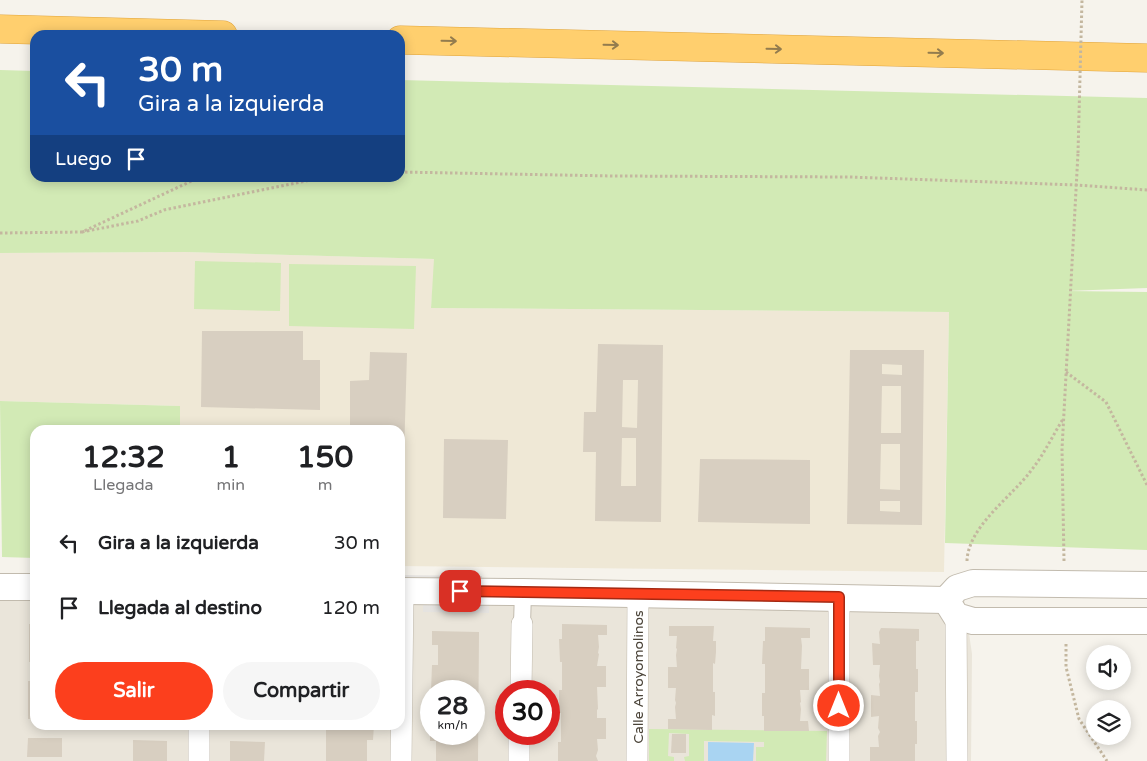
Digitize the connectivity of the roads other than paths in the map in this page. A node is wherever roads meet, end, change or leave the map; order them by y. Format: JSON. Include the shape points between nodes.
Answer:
{"nodes":[{"id":1,"x":0,"y":29,"type":"edge"},
{"id":2,"x":37,"y":30,"type":"edge"},
{"id":3,"x":405,"y":40,"type":"edge"},
{"id":4,"x":1147,"y":58,"type":"edge"},
{"id":5,"x":1147,"y":585,"type":"edge"},
{"id":6,"x":0,"y":588,"type":"edge"},
{"id":7,"x":30,"y":588,"type":"edge"},
{"id":8,"x":405,"y":591,"type":"edge"},
{"id":9,"x":524,"y":592,"type":"junction"},
{"id":10,"x":638,"y":594,"type":"junction"},
{"id":11,"x":839,"y":597,"type":"junction"},
{"id":12,"x":956,"y":600,"type":"junction"},
{"id":13,"x":1147,"y":622,"type":"edge"},
{"id":14,"x":522,"y":624,"type":"joint"},
{"id":15,"x":520,"y":680,"type":"edge"},
{"id":16,"x":199,"y":730,"type":"edge"},
{"id":17,"x":401,"y":730,"type":"edge"},
{"id":18,"x":520,"y":745,"type":"edge"},
{"id":19,"x":199,"y":761,"type":"edge"},
{"id":20,"x":401,"y":761,"type":"edge"},
{"id":21,"x":519,"y":761,"type":"edge"},
{"id":22,"x":637,"y":761,"type":"edge"},
{"id":23,"x":839,"y":761,"type":"edge"},
{"id":24,"x":957,"y":761,"type":"edge"}],
"edges":[{"from":1,"to":2,"type":"highway"},
{"from":3,"to":4,"type":"highway","one_way":true},
{"from":5,"to":12,"type":"street","via":[[973,583]]},
{"from":6,"to":7,"type":"street"},
{"from":8,"to":9,"type":"street"},
{"from":9,"to":10,"type":"street"},
{"from":9,"to":14,"type":"street"},
{"from":10,"to":11,"type":"street"},
{"from":10,"to":22,"type":"street","name":"Calle Arroyomolinos"},
{"from":11,"to":12,"type":"street"},
{"from":11,"to":23,"type":"street"},
{"from":12,"to":13,"type":"street","via":[[973,621]]},
{"from":12,"to":24,"type":"street"},
{"from":14,"to":15,"type":"street"},
{"from":16,"to":19,"type":"street"},
{"from":17,"to":20,"type":"street"},
{"from":18,"to":21,"type":"street"}]}
